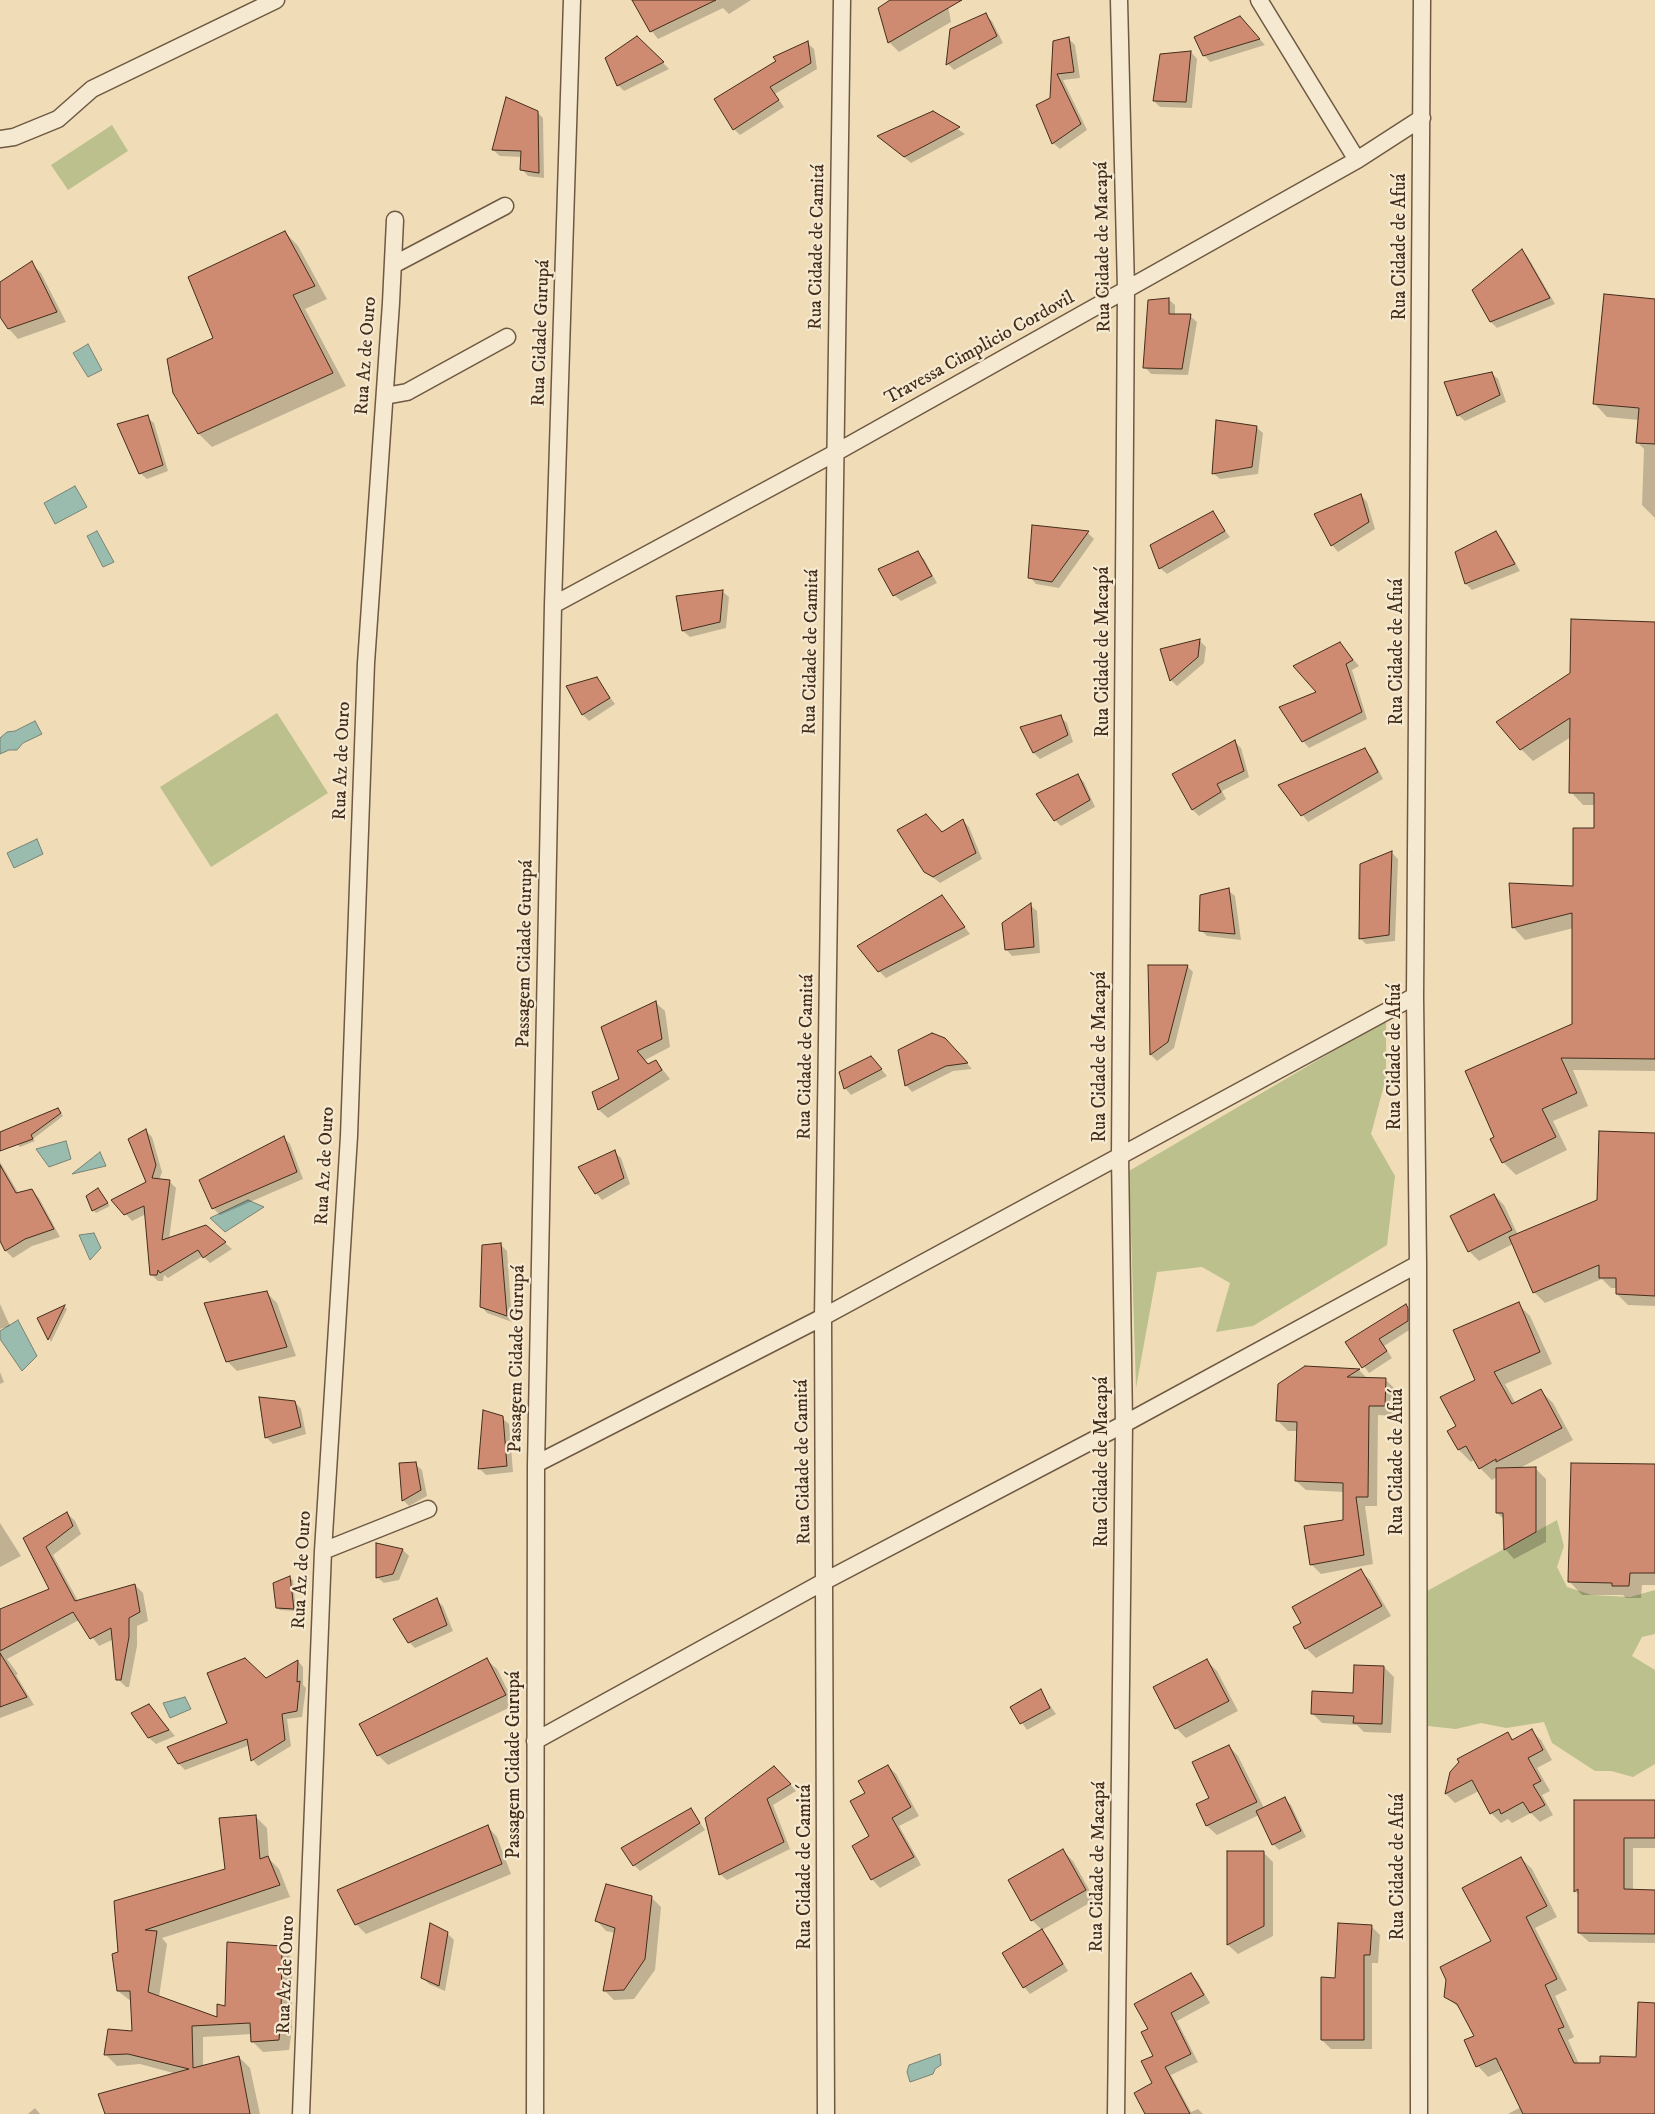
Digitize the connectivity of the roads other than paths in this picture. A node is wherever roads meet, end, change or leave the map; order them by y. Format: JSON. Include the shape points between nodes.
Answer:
{"nodes":[{"id":1,"x":276,"y":0,"type":"edge"},
{"id":2,"x":572,"y":0,"type":"edge"},
{"id":3,"x":842,"y":0,"type":"edge"},
{"id":4,"x":1119,"y":0,"type":"edge"},
{"id":5,"x":1259,"y":0,"type":"edge"},
{"id":6,"x":1422,"y":0,"type":"edge"},
{"id":7,"x":1422,"y":118,"type":"junction"},
{"id":8,"x":0,"y":139,"type":"edge"},
{"id":9,"x":1357,"y":160,"type":"junction"},
{"id":10,"x":505,"y":206,"type":"dead end"},
{"id":11,"x":395,"y":220,"type":"dead end"},
{"id":12,"x":393,"y":264,"type":"junction"},
{"id":13,"x":1126,"y":289,"type":"junction"},
{"id":14,"x":507,"y":337,"type":"dead end"},
{"id":15,"x":385,"y":396,"type":"junction"},
{"id":16,"x":835,"y":453,"type":"junction"},
{"id":17,"x":553,"y":605,"type":"junction"},
{"id":18,"x":1415,"y":996,"type":"junction"},
{"id":19,"x":1120,"y":1156,"type":"junction"},
{"id":20,"x":1418,"y":1264,"type":"junction"},
{"id":21,"x":823,"y":1317,"type":"junction"},
{"id":22,"x":1124,"y":1424,"type":"junction"},
{"id":23,"x":536,"y":1464,"type":"junction"},
{"id":24,"x":428,"y":1509,"type":"dead end"},
{"id":25,"x":323,"y":1551,"type":"junction"},
{"id":26,"x":825,"y":1581,"type":"junction"},
{"id":27,"x":535,"y":1741,"type":"junction"},
{"id":28,"x":301,"y":2114,"type":"edge"},
{"id":29,"x":535,"y":2114,"type":"edge"},
{"id":30,"x":826,"y":2114,"type":"edge"},
{"id":31,"x":1116,"y":2114,"type":"edge"},
{"id":32,"x":1419,"y":2114,"type":"edge"}],
"edges":[{"from":1,"to":8,"type":"street","via":[[92,89],[58,119]]},
{"from":2,"to":17,"type":"street","name":"Rua Cidade Gurupá"},
{"from":3,"to":16,"type":"street","name":"Rua Cidade de Camitá"},
{"from":4,"to":13,"type":"street","name":"Rua Cidade de Macapá"},
{"from":5,"to":9,"type":"street"},
{"from":6,"to":7,"type":"street","name":"Rua Cidade de Afuá"},
{"from":7,"to":9,"type":"street","name":"Travessa Cimplicio Cordovil"},
{"from":7,"to":18,"type":"street","name":"Rua Cidade de Afuá"},
{"from":9,"to":13,"type":"street","name":"Travessa Cimplicio Cordovil"},
{"from":10,"to":12,"type":"street"},
{"from":11,"to":12,"type":"street","name":"Rua Az de Ouro"},
{"from":12,"to":15,"type":"street","name":"Rua Az de Ouro"},
{"from":13,"to":16,"type":"street","name":"Travessa Cimplicio Cordovil"},
{"from":13,"to":19,"type":"street","name":"Rua Cidade de Macapá"},
{"from":14,"to":15,"type":"street","via":[[407,392]]},
{"from":15,"to":25,"type":"street","name":"Rua Az de Ouro","via":[[366,663],[349,1136]]},
{"from":16,"to":17,"type":"street","name":"Travessa Cimplicio Cordovil"},
{"from":16,"to":21,"type":"street","name":"Rua Cidade de Camitá"},
{"from":17,"to":23,"type":"street","name":"Passagem Cidade Gurupá"},
{"from":18,"to":19,"type":"street"},
{"from":18,"to":20,"type":"street","name":"Rua Cidade de Afuá"},
{"from":19,"to":21,"type":"street"},
{"from":19,"to":22,"type":"street","name":"Rua Cidade de Macapá"},
{"from":20,"to":22,"type":"street"},
{"from":20,"to":32,"type":"street","name":"Rua Cidade de Afuá"},
{"from":21,"to":23,"type":"street"},
{"from":21,"to":26,"type":"street","name":"Rua Cidade de Camitá"},
{"from":22,"to":26,"type":"street"},
{"from":22,"to":31,"type":"street","name":"Rua Cidade de Macapá"},
{"from":23,"to":27,"type":"street","name":"Passagem Cidade Gurupá"},
{"from":24,"to":25,"type":"street"},
{"from":25,"to":28,"type":"street","name":"Rua Az de Ouro"},
{"from":26,"to":27,"type":"street"},
{"from":26,"to":30,"type":"street","name":"Rua Cidade de Camitá"},
{"from":27,"to":29,"type":"street","name":"Passagem Cidade Gurupá"}]}
